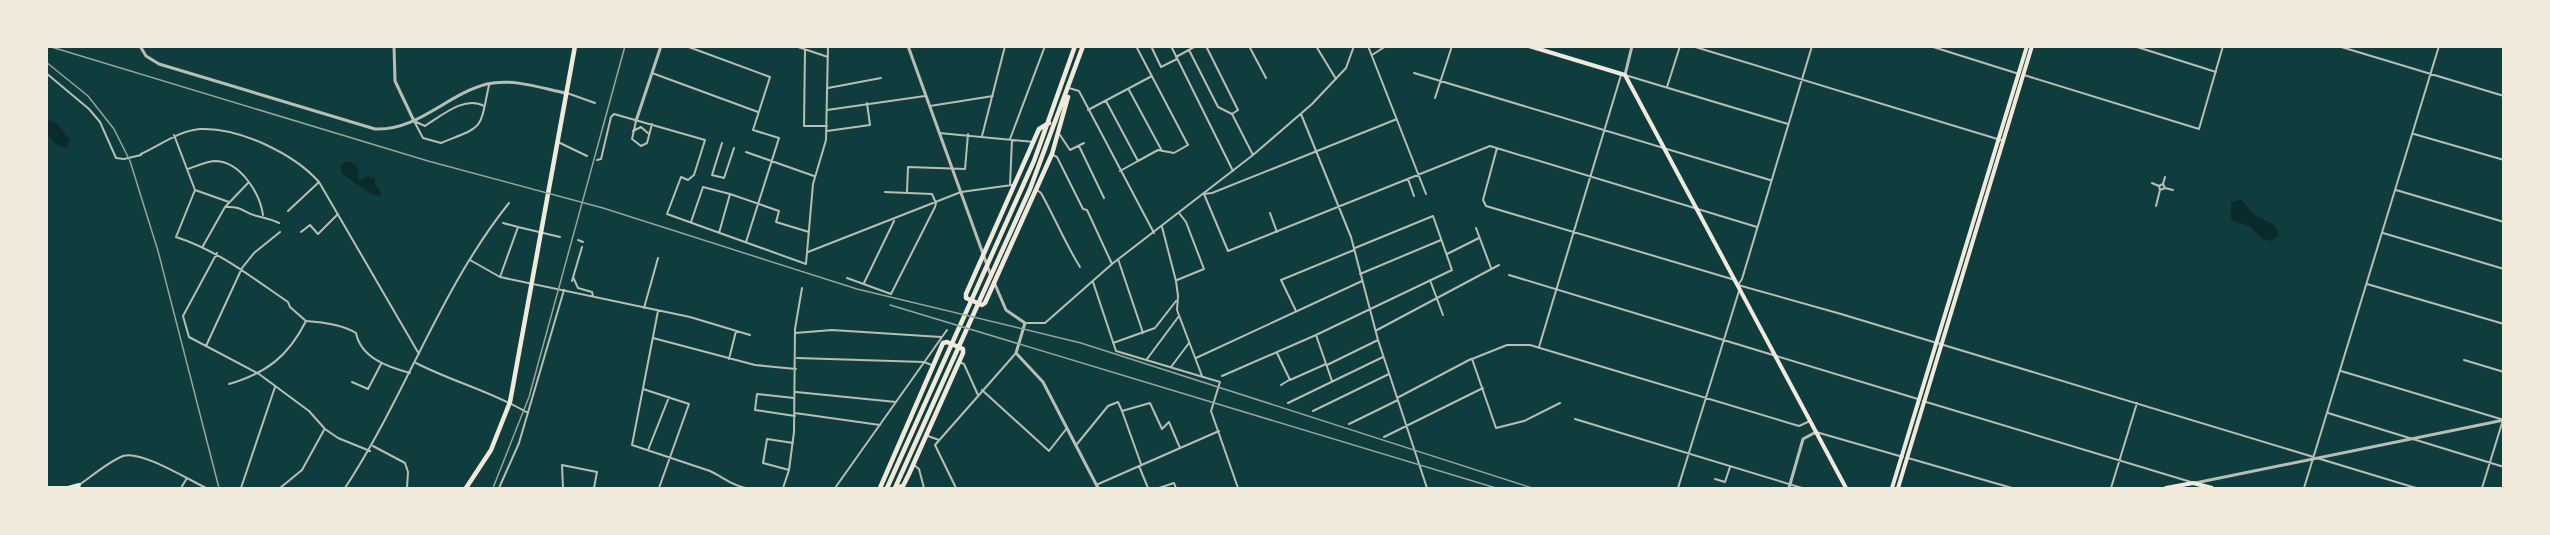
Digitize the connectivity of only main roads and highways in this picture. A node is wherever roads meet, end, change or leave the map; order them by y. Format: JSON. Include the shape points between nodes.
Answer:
{"nodes":[{"id":1,"x":575,"y":46,"type":"edge"},
{"id":2,"x":1083,"y":46,"type":"edge"},
{"id":3,"x":1529,"y":46,"type":"edge"},
{"id":4,"x":2027,"y":46,"type":"edge"},
{"id":5,"x":2032,"y":46,"type":"edge"},
{"id":6,"x":1075,"y":47,"type":"edge"},
{"id":7,"x":2021,"y":74,"type":"junction"},
{"id":8,"x":1069,"y":88,"type":"junction"},
{"id":9,"x":1049,"y":123,"type":"junction"},
{"id":10,"x":1922,"y":401,"type":"junction"},
{"id":11,"x":79,"y":487,"type":"edge"},
{"id":12,"x":467,"y":487,"type":"edge"},
{"id":13,"x":46,"y":488,"type":"edge"},
{"id":14,"x":880,"y":489,"type":"edge"},
{"id":15,"x":887,"y":489,"type":"edge"},
{"id":16,"x":895,"y":489,"type":"edge"},
{"id":17,"x":1846,"y":489,"type":"edge"},
{"id":18,"x":1892,"y":489,"type":"edge"},
{"id":19,"x":1898,"y":489,"type":"edge"},
{"id":20,"x":2166,"y":489,"type":"edge"},
{"id":21,"x":2212,"y":489,"type":"edge"}],
"edges":[{"from":1,"to":12,"type":"main road","via":[[510,402],[491,450]]},
{"from":2,"to":8,"type":"main road"},
{"from":3,"to":17,"type":"main road","via":[[1623,75],[1666,148]]},
{"from":4,"to":7,"type":"main road"},
{"from":5,"to":7,"type":"main road"},
{"from":6,"to":9,"type":"main road"},
{"from":7,"to":10,"type":"main road"},
{"from":8,"to":9,"type":"main road","via":[[1060,135],[984,305],[966,297],[1039,129]]},
{"from":8,"to":16,"type":"main road","via":[[1049,143]]},
{"from":9,"to":15,"type":"main road"},
{"from":10,"to":18,"type":"main road"},
{"from":10,"to":19,"type":"main road"},
{"from":11,"to":13,"type":"main road"},
{"from":14,"to":16,"type":"main road","via":[[945,342],[963,349],[914,465],[904,485]]},
{"from":20,"to":21,"type":"main road","via":[[2193,483]]}]}
